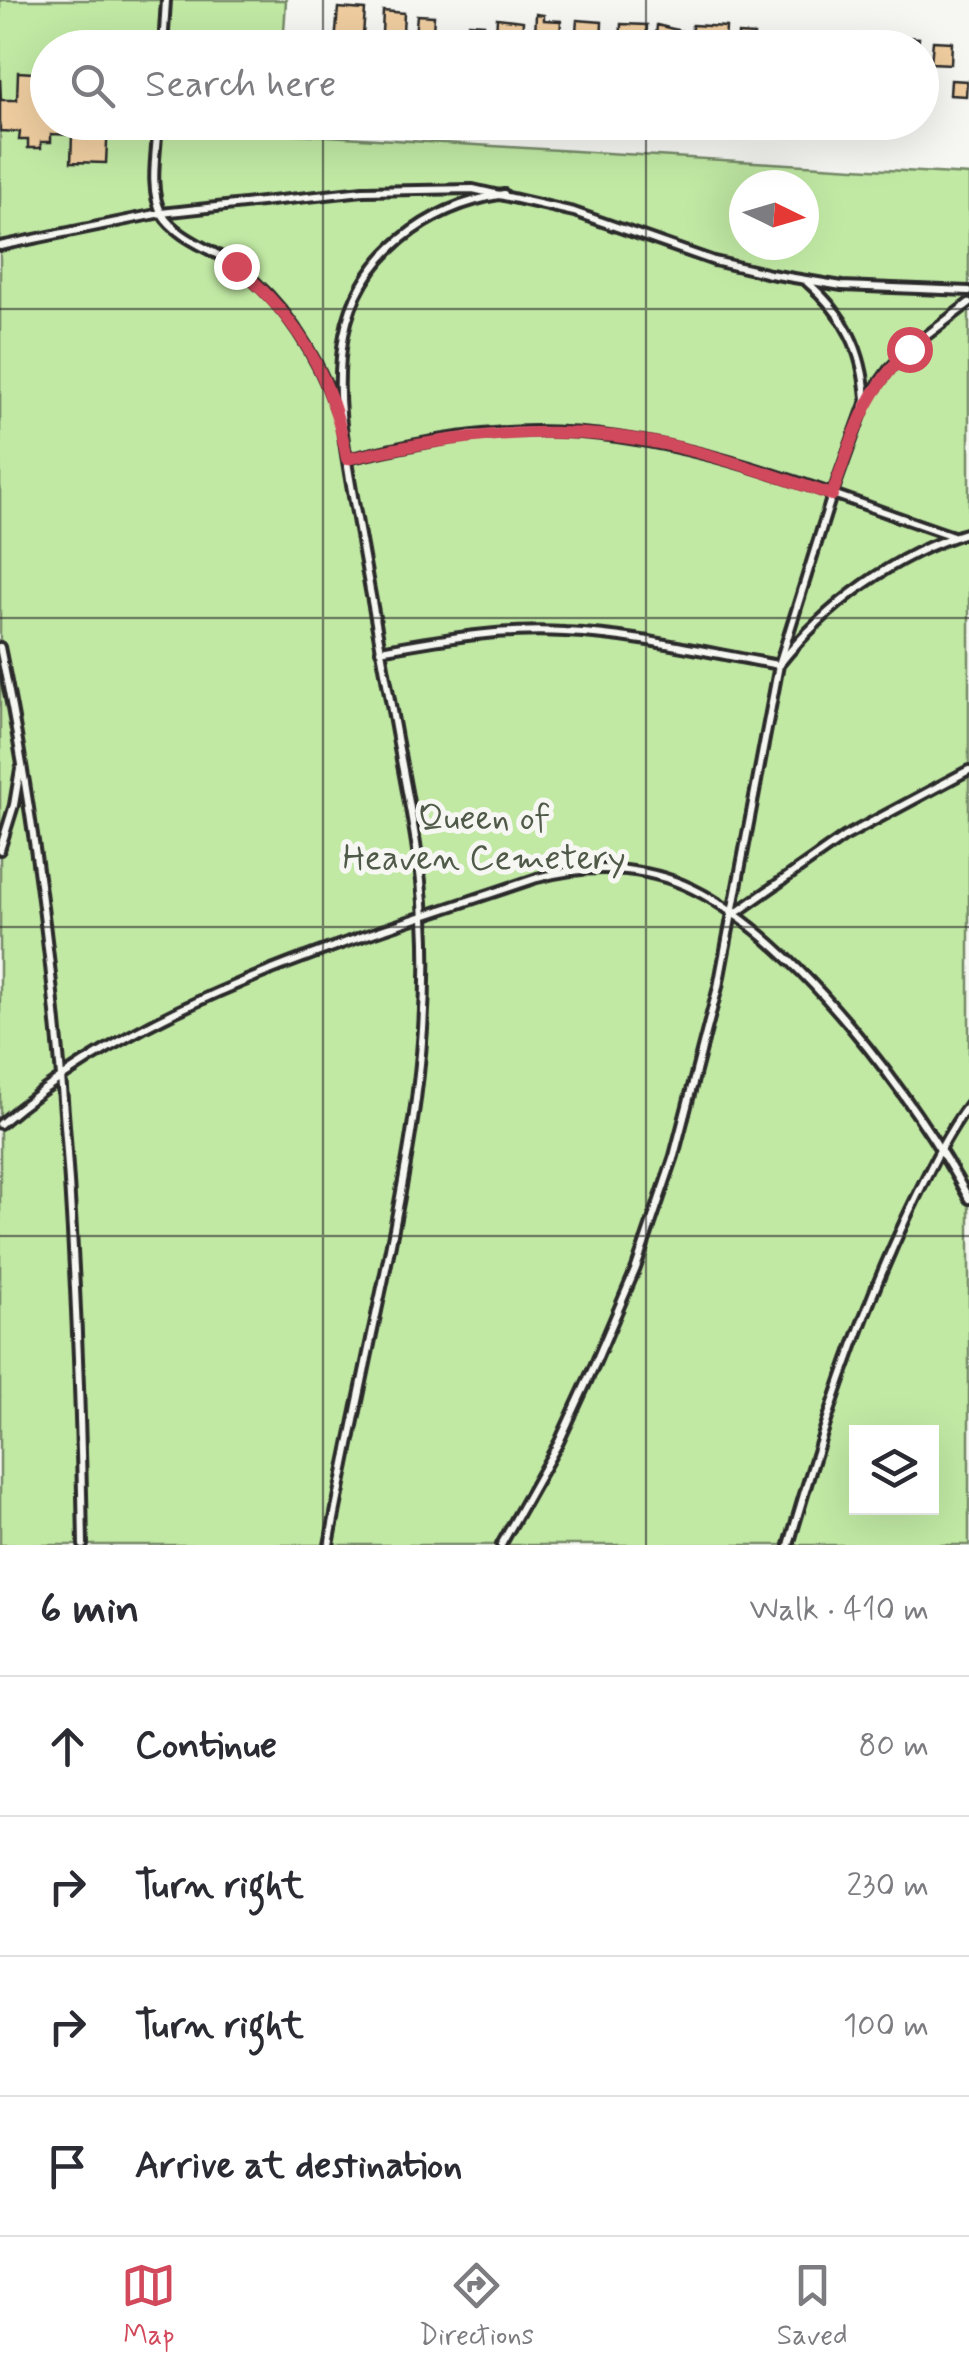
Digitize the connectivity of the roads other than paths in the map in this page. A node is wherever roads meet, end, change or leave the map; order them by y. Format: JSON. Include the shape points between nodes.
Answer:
{"nodes":[{"id":1,"x":166,"y":0,"type":"edge"},
{"id":2,"x":164,"y":30,"type":"edge"},
{"id":3,"x":157,"y":140,"type":"edge"},
{"id":4,"x":504,"y":194,"type":"junction"},
{"id":5,"x":162,"y":212,"type":"junction"},
{"id":6,"x":0,"y":246,"type":"edge"},
{"id":7,"x":806,"y":281,"type":"junction"},
{"id":8,"x":969,"y":291,"type":"edge"},
{"id":9,"x":969,"y":303,"type":"edge"},
{"id":10,"x":866,"y":401,"type":"junction"},
{"id":11,"x":339,"y":416,"type":"junction"},
{"id":12,"x":347,"y":459,"type":"junction"},
{"id":13,"x":832,"y":495,"type":"junction"},
{"id":14,"x":969,"y":532,"type":"edge"},
{"id":15,"x":954,"y":536,"type":"junction"},
{"id":16,"x":0,"y":647,"type":"edge"},
{"id":17,"x":380,"y":650,"type":"junction"},
{"id":18,"x":779,"y":665,"type":"junction"},
{"id":19,"x":21,"y":763,"type":"junction"},
{"id":20,"x":969,"y":770,"type":"edge"},
{"id":21,"x":0,"y":850,"type":"edge"},
{"id":22,"x":733,"y":915,"type":"junction"},
{"id":23,"x":424,"y":917,"type":"junction"},
{"id":24,"x":60,"y":1081,"type":"junction"},
{"id":25,"x":969,"y":1104,"type":"edge"},
{"id":26,"x":0,"y":1124,"type":"edge"},
{"id":27,"x":941,"y":1150,"type":"junction"},
{"id":28,"x":969,"y":1199,"type":"edge"},
{"id":29,"x":83,"y":1545,"type":"edge"},
{"id":30,"x":328,"y":1545,"type":"edge"},
{"id":31,"x":503,"y":1545,"type":"edge"},
{"id":32,"x":789,"y":1545,"type":"edge"}],
"edges":[{"from":1,"to":2,"type":"lane"},
{"from":3,"to":5,"type":"lane"},
{"from":4,"to":5,"type":"lane","via":[[363,191]]},
{"from":4,"to":7,"type":"lane","via":[[714,261]]},
{"from":4,"to":11,"type":"lane","via":[[447,209],[411,230],[378,262],[344,333]]},
{"from":5,"to":6,"type":"lane"},
{"from":5,"to":11,"type":"lane","via":[[273,299],[304,340]]},
{"from":7,"to":8,"type":"lane"},
{"from":7,"to":10,"type":"lane","via":[[849,330]]},
{"from":9,"to":10,"type":"lane","via":[[909,349]]},
{"from":10,"to":13,"type":"lane"},
{"from":11,"to":12,"type":"lane"},
{"from":12,"to":13,"type":"lane","via":[[469,436],[592,434],[698,452]]},
{"from":12,"to":17,"type":"lane"},
{"from":13,"to":15,"type":"lane"},
{"from":13,"to":18,"type":"lane"},
{"from":14,"to":15,"type":"lane"},
{"from":15,"to":18,"type":"lane","via":[[845,599]]},
{"from":16,"to":19,"type":"lane"},
{"from":17,"to":18,"type":"lane","via":[[491,633],[562,631]]},
{"from":17,"to":23,"type":"lane"},
{"from":18,"to":22,"type":"lane"},
{"from":19,"to":21,"type":"lane"},
{"from":19,"to":24,"type":"lane"},
{"from":20,"to":22,"type":"lane","via":[[844,837]]},
{"from":22,"to":23,"type":"lane","via":[[676,881],[594,868],[537,878]]},
{"from":22,"to":27,"type":"lane","via":[[803,976],[864,1044]]},
{"from":22,"to":31,"type":"lane","via":[[694,1084],[636,1268]]},
{"from":23,"to":24,"type":"lane","via":[[238,984],[142,1030]]},
{"from":23,"to":30,"type":"lane","via":[[416,1110]]},
{"from":24,"to":26,"type":"lane"},
{"from":24,"to":29,"type":"lane"},
{"from":25,"to":27,"type":"lane"},
{"from":27,"to":28,"type":"lane"},
{"from":27,"to":32,"type":"lane","via":[[859,1330]]}]}
